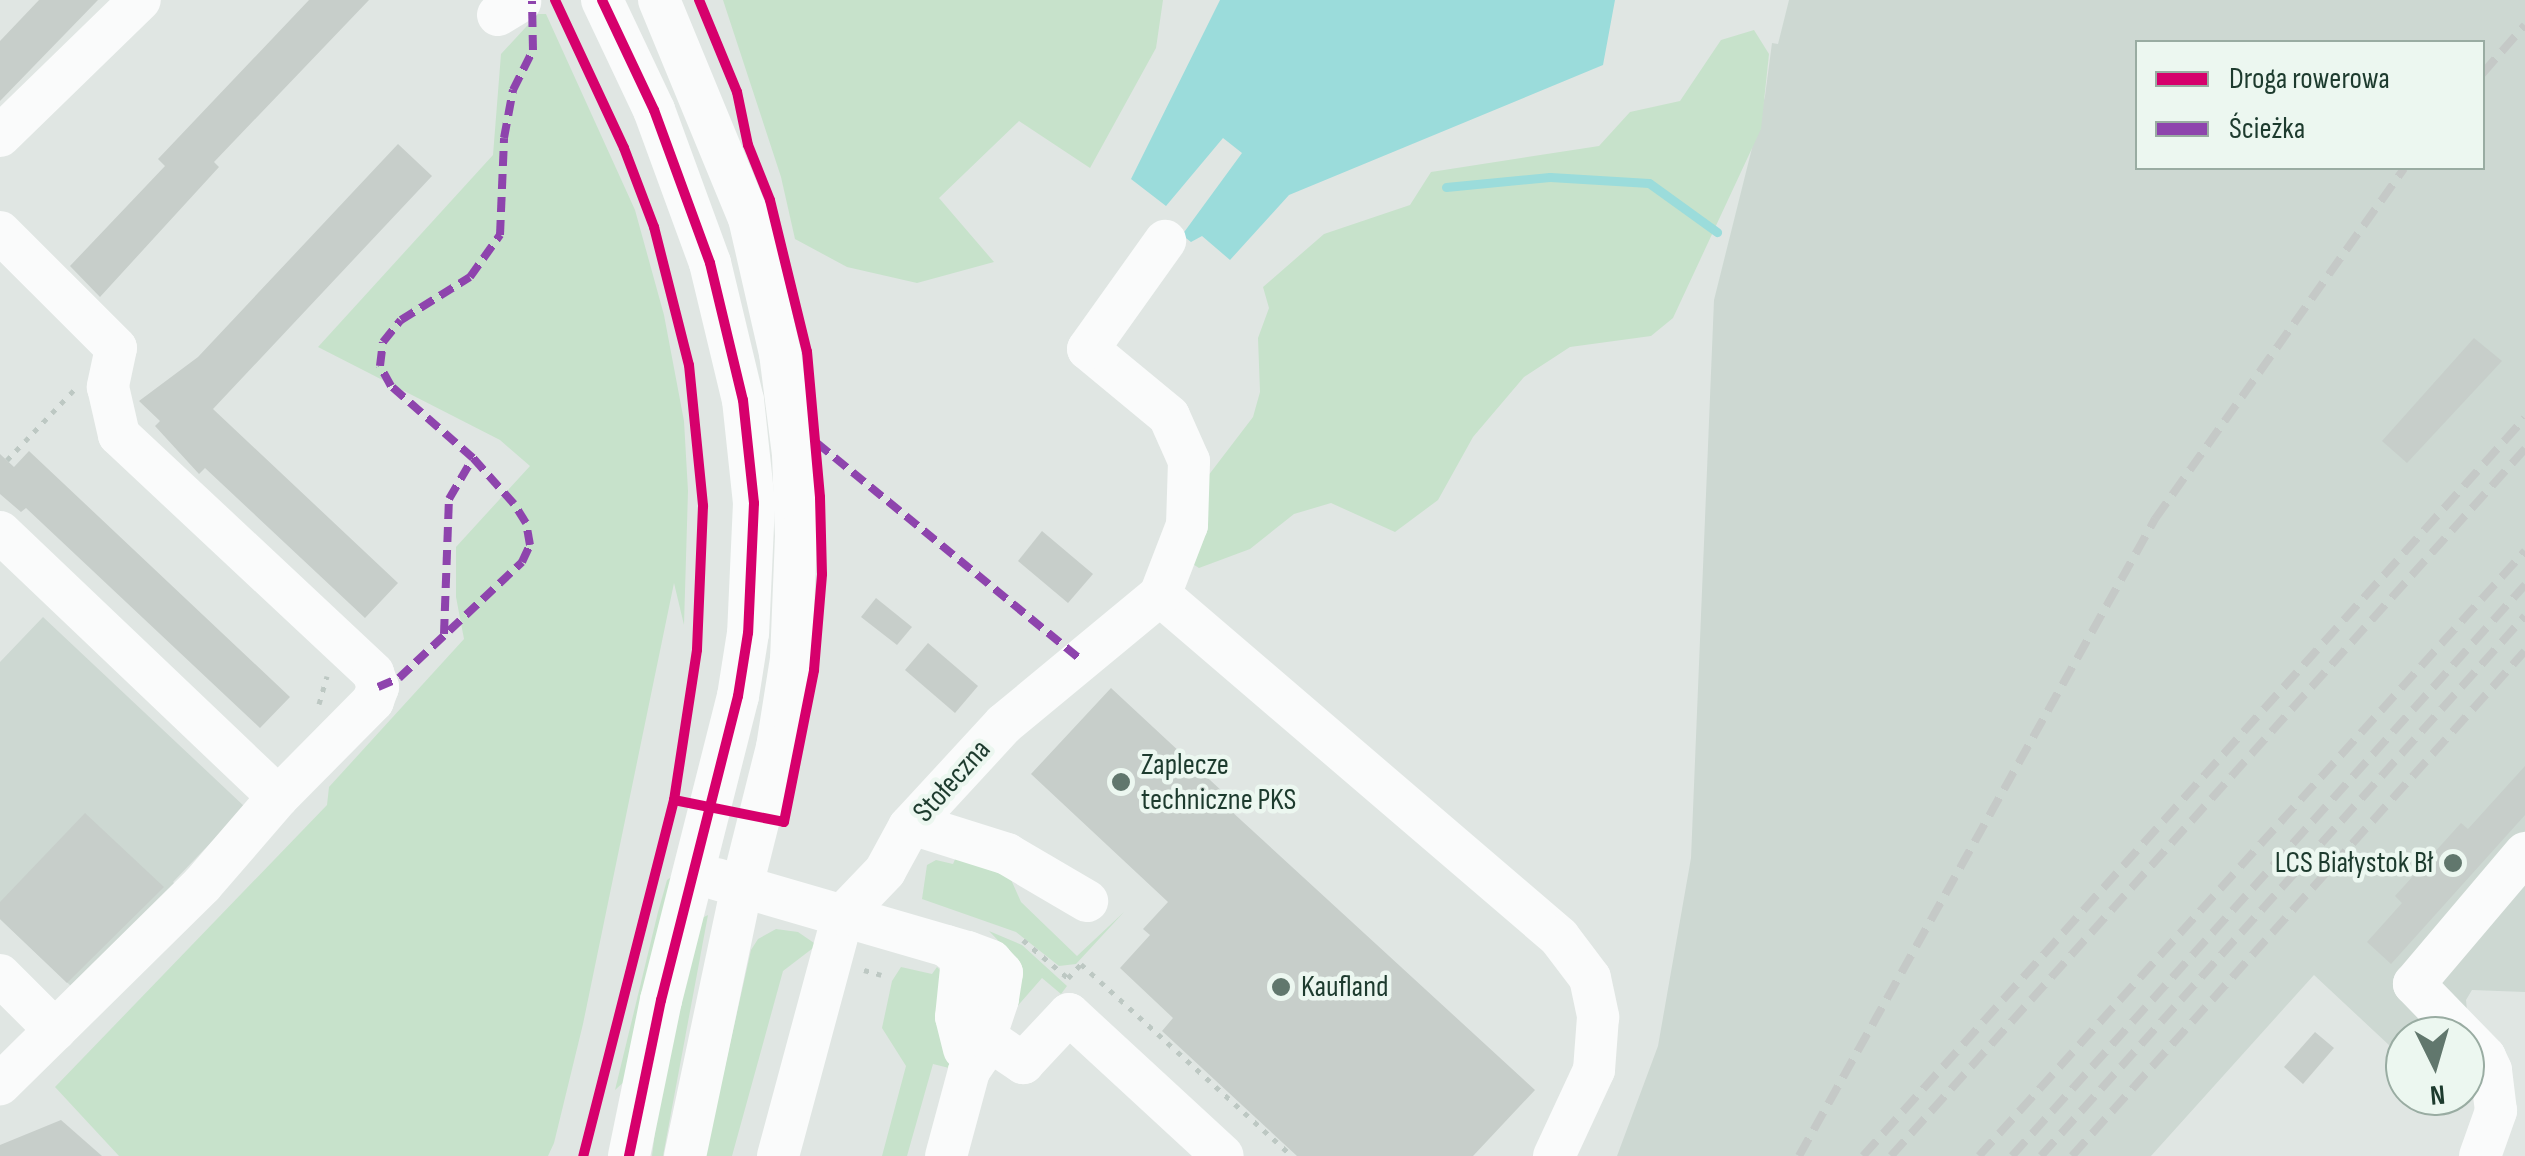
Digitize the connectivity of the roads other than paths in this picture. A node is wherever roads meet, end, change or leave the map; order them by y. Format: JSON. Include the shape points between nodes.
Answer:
{"nodes":[{"id":1,"x":140,"y":0,"type":"edge"},
{"id":2,"x":602,"y":0,"type":"edge"},
{"id":3,"x":659,"y":0,"type":"edge"},
{"id":4,"x":700,"y":92,"type":"junction"},
{"id":5,"x":654,"y":110,"type":"junction"},
{"id":6,"x":0,"y":136,"type":"edge"},
{"id":7,"x":0,"y":232,"type":"edge"},
{"id":8,"x":1165,"y":241,"type":"dead end"},
{"id":9,"x":0,"y":532,"type":"edge"},
{"id":10,"x":1160,"y":595,"type":"junction"},
{"id":11,"x":278,"y":797,"type":"junction"},
{"id":12,"x":912,"y":824,"type":"junction"},
{"id":13,"x":2525,"y":854,"type":"edge"},
{"id":14,"x":692,"y":872,"type":"junction"},
{"id":15,"x":742,"y":886,"type":"junction"},
{"id":16,"x":1088,"y":901,"type":"dead end"},
{"id":17,"x":842,"y":916,"type":"junction"},
{"id":18,"x":0,"y":975,"type":"edge"},
{"id":19,"x":55,"y":1030,"type":"junction"},
{"id":20,"x":973,"y":1052,"type":"junction"},
{"id":21,"x":3,"y":1076,"type":"edge"},
{"id":22,"x":629,"y":1156,"type":"edge"},
{"id":23,"x":685,"y":1156,"type":"edge"},
{"id":24,"x":778,"y":1156,"type":"edge"},
{"id":25,"x":946,"y":1156,"type":"edge"},
{"id":26,"x":1223,"y":1156,"type":"edge"},
{"id":27,"x":1554,"y":1156,"type":"edge"},
{"id":28,"x":2480,"y":1156,"type":"edge"}],
"edges":[{"from":1,"to":6,"type":"street"},
{"from":2,"to":5,"type":"street"},
{"from":3,"to":4,"type":"street"},
{"from":4,"to":5,"type":"street","via":[[688,114],[676,118]]},
{"from":4,"to":15,"type":"street","via":[[748,218],[780,353],[792,454],[791,659]]},
{"from":5,"to":14,"type":"street","via":[[710,263],[743,400],[754,503],[748,633],[725,757]]},
{"from":7,"to":11,"type":"street","via":[[116,348],[108,387],[120,435],[373,673],[373,701]]},
{"from":8,"to":10,"type":"street","via":[[1088,349],[1170,416],[1189,461],[1187,526]]},
{"from":9,"to":11,"type":"street"},
{"from":10,"to":12,"type":"street","name":"Stołeczna","via":[[1004,724]]},
{"from":10,"to":27,"type":"street","via":[[1558,937],[1590,978],[1598,1017],[1594,1070]]},
{"from":11,"to":19,"type":"street","via":[[202,885]]},
{"from":12,"to":16,"type":"street","via":[[1008,854]]},
{"from":12,"to":17,"type":"street","name":"Stołeczna","via":[[885,870]]},
{"from":13,"to":28,"type":"street","via":[[2414,984],[2491,1070],[2496,1110]]},
{"from":14,"to":15,"type":"street"},
{"from":14,"to":22,"type":"street"},
{"from":15,"to":17,"type":"street"},
{"from":15,"to":23,"type":"street"},
{"from":17,"to":20,"type":"street","via":[[991,961],[1002,973]]},
{"from":17,"to":24,"type":"street"},
{"from":18,"to":19,"type":"street"},
{"from":19,"to":21,"type":"street"},
{"from":20,"to":25,"type":"street"},
{"from":20,"to":26,"type":"street","via":[[1023,1063],[1068,1014]]}]}
